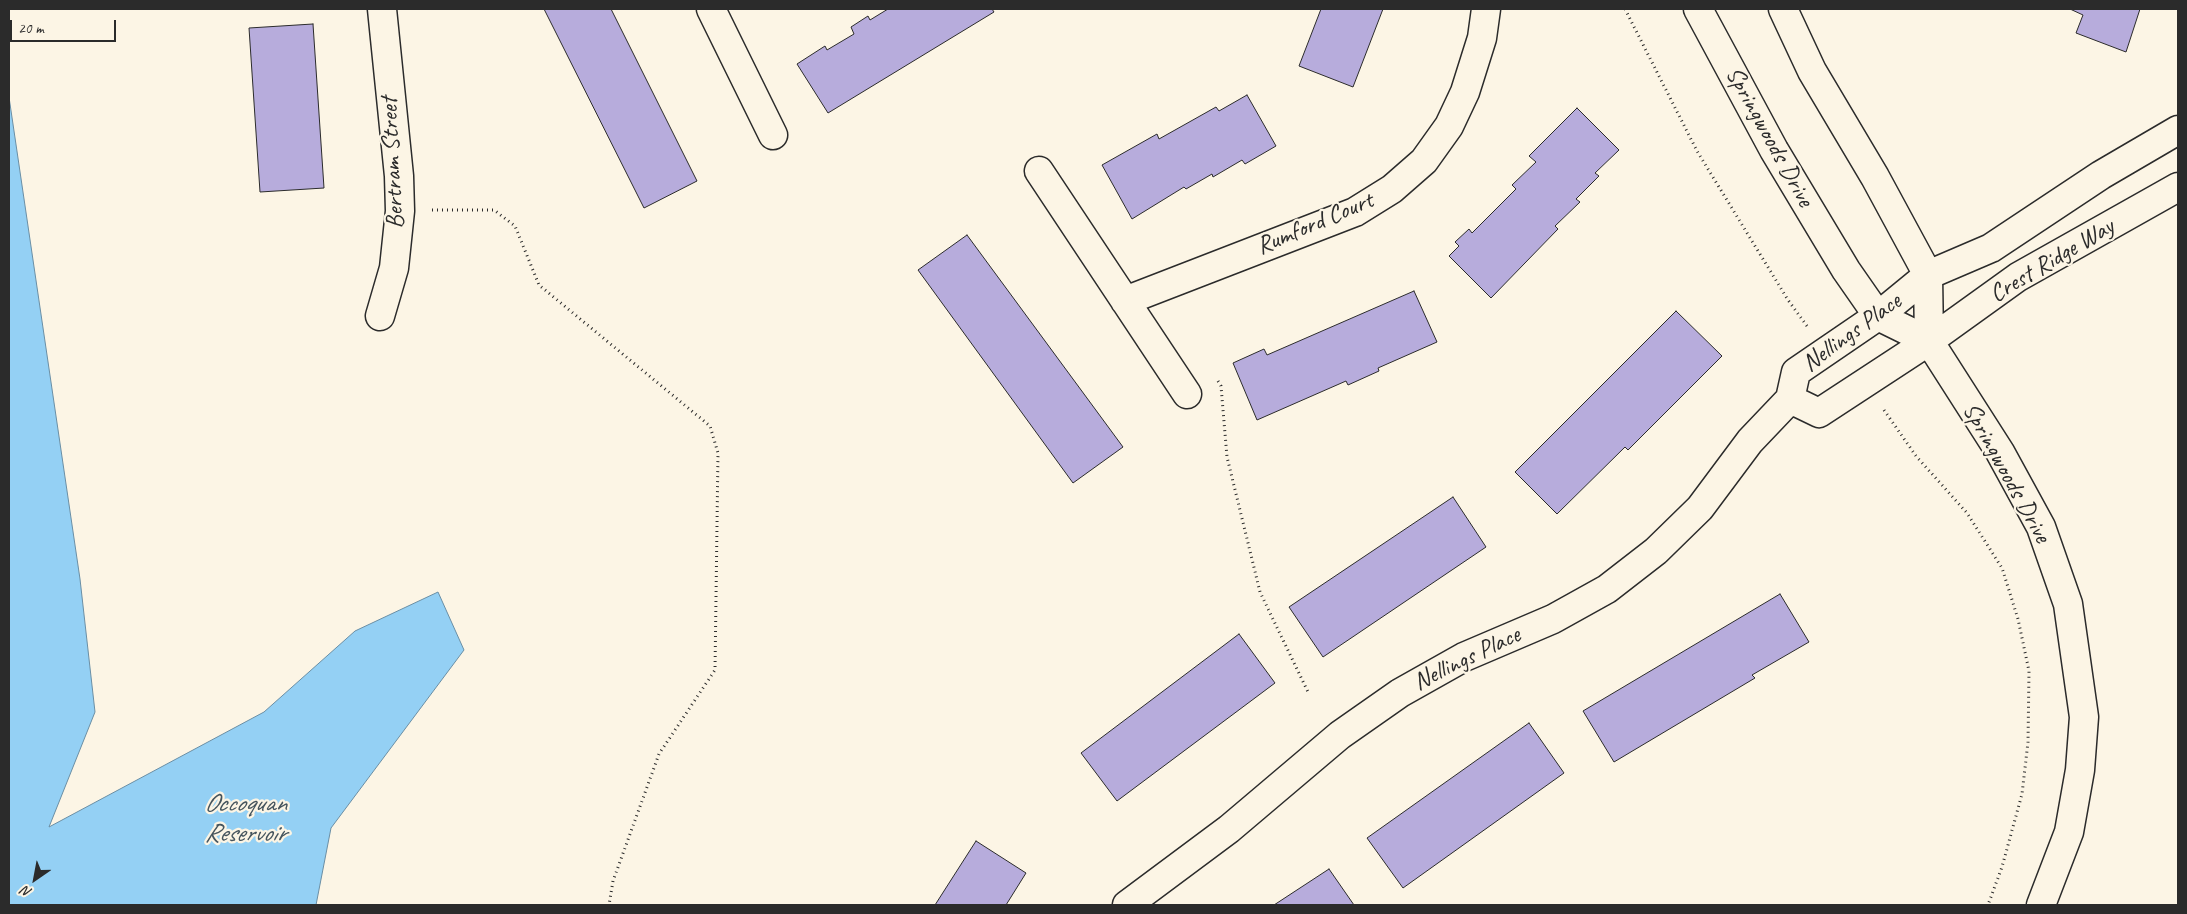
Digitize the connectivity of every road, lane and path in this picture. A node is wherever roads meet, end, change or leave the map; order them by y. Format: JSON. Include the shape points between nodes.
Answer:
{"nodes":[{"id":1,"x":382,"y":9,"type":"edge"},
{"id":2,"x":710,"y":9,"type":"edge"},
{"id":3,"x":1486,"y":9,"type":"edge"},
{"id":4,"x":1625,"y":9,"type":"edge"},
{"id":5,"x":1698,"y":9,"type":"edge"},
{"id":6,"x":1783,"y":9,"type":"edge"},
{"id":7,"x":2178,"y":130,"type":"edge"},
{"id":8,"x":773,"y":136,"type":"dead end"},
{"id":9,"x":1040,"y":171,"type":"dead end"},
{"id":10,"x":2178,"y":187,"type":"edge"},
{"id":11,"x":400,"y":211,"type":"junction"},
{"id":12,"x":1928,"y":275,"type":"junction"},
{"id":13,"x":1125,"y":301,"type":"junction"},
{"id":14,"x":380,"y":316,"type":"dead end"},
{"id":15,"x":1878,"y":316,"type":"junction"},
{"id":16,"x":1928,"y":341,"type":"junction"},
{"id":17,"x":1837,"y":344,"type":"junction"},
{"id":18,"x":1216,"y":378,"type":"dead end"},
{"id":19,"x":1870,"y":380,"type":"junction"},
{"id":20,"x":1187,"y":394,"type":"dead end"},
{"id":21,"x":1790,"y":399,"type":"junction"},
{"id":22,"x":1308,"y":692,"type":"dead end"},
{"id":23,"x":609,"y":905,"type":"edge"},
{"id":24,"x":1127,"y":905,"type":"edge"},
{"id":25,"x":1988,"y":905,"type":"edge"},
{"id":26,"x":2041,"y":905,"type":"edge"}],
"edges":[{"from":1,"to":11,"type":"street","name":"Bertram Street"},
{"from":2,"to":8,"type":"street"},
{"from":3,"to":13,"type":"street","name":"Rumford Court","via":[[1482,38],[1468,83],[1449,126],[1424,161],[1392,189],[1355,212]]},
{"from":4,"to":17,"type":"path","via":[[1697,151],[1788,300],[1810,329]]},
{"from":5,"to":15,"type":"street","name":"Springwoods Drive","via":[[1774,150],[1846,270]]},
{"from":6,"to":12,"type":"street","via":[[1812,70]]},
{"from":7,"to":12,"type":"street","name":"Crest Ridge Way","via":[[2101,175],[1991,248]]},
{"from":9,"to":13,"type":"street"},
{"from":10,"to":16,"type":"street","name":"Crest Ridge Way","via":[[2018,277]]},
{"from":11,"to":14,"type":"street","name":"Bertram Street","via":[[394,268]]},
{"from":11,"to":23,"type":"path","via":[[494,210],[515,226],[539,284],[710,426],[718,453],[715,670],[660,754],[613,880]]},
{"from":12,"to":15,"type":"street","name":"Nellings Place"},
{"from":12,"to":16,"type":"street"},
{"from":13,"to":20,"type":"street"},
{"from":15,"to":16,"type":"street","name":"Springwoods Drive"},
{"from":15,"to":17,"type":"street","name":"Nellings Place"},
{"from":16,"to":19,"type":"street","name":"Nellings Place"},
{"from":16,"to":26,"type":"street","name":"Springwoods Drive","via":[[2000,452],[2041,527],[2068,604],[2084,717],[2080,770],[2069,832]]},
{"from":17,"to":21,"type":"street","name":"Nellings Place","via":[[1796,372]]},
{"from":18,"to":22,"type":"path","via":[[1221,386],[1227,457],[1260,592]]},
{"from":19,"to":21,"type":"street","name":"Nellings Place","via":[[1819,413]]},
{"from":19,"to":25,"type":"path","via":[[1879,393],[1883,409],[1916,456],[1967,514],[2002,568],[2018,619],[2029,671],[2028,742],[2022,794]]},
{"from":21,"to":24,"type":"street","name":"Nellings Place","via":[[1750,441],[1700,508],[1656,551],[1607,589],[1553,619],[1464,657],[1400,692],[1340,735],[1229,829]]}]}
